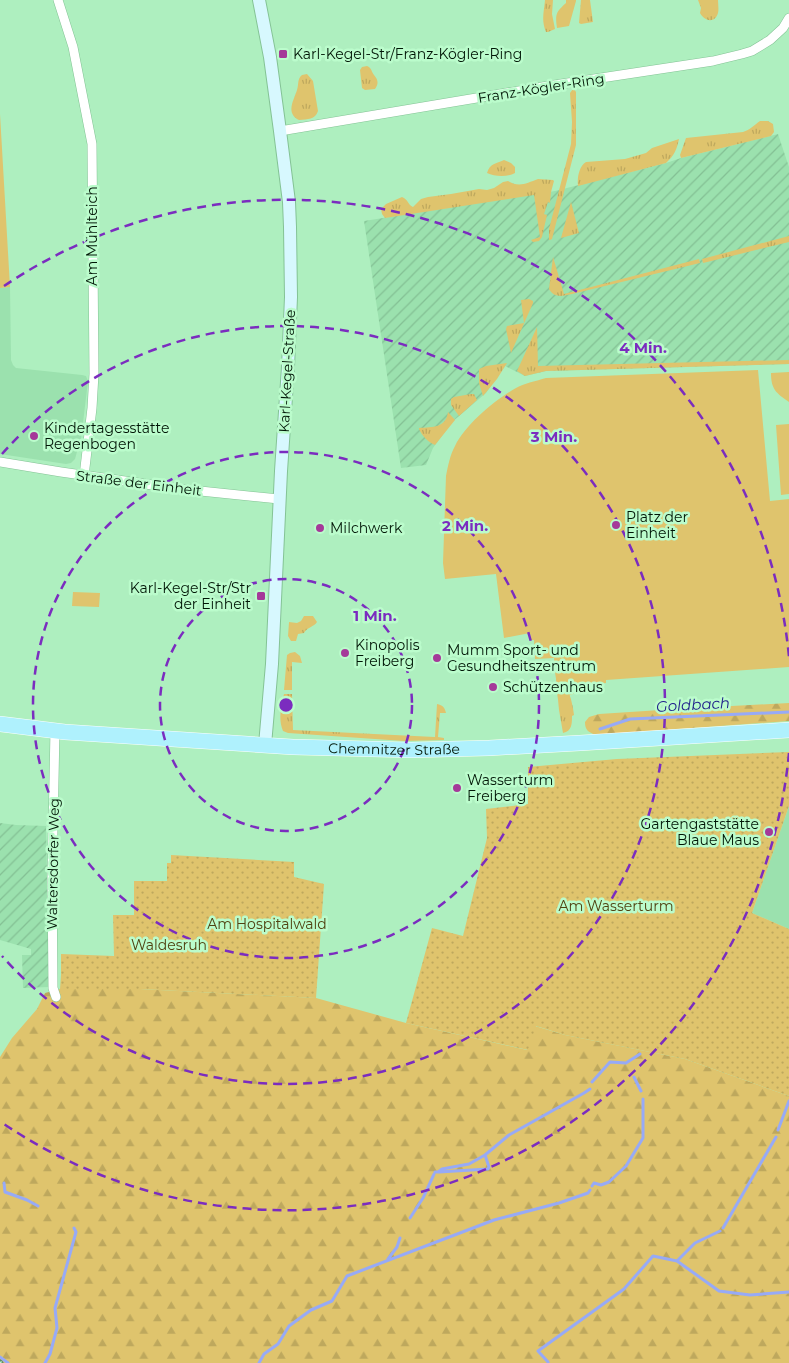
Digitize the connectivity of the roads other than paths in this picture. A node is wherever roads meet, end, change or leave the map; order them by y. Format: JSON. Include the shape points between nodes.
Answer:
{"nodes":[{"id":1,"x":58,"y":0,"type":"edge"},
{"id":2,"x":259,"y":0,"type":"edge"},
{"id":3,"x":789,"y":18,"type":"edge"},
{"id":4,"x":280,"y":131,"type":"junction"},
{"id":5,"x":0,"y":462,"type":"edge"},
{"id":6,"x":84,"y":476,"type":"junction"},
{"id":7,"x":279,"y":499,"type":"junction"},
{"id":8,"x":0,"y":724,"type":"edge"},
{"id":9,"x":55,"y":730,"type":"junction"},
{"id":10,"x":789,"y":730,"type":"edge"},
{"id":11,"x":265,"y":745,"type":"junction"},
{"id":12,"x":56,"y":996,"type":"dead end"}],
"edges":[{"from":1,"to":6,"type":"street","name":"Am Mühlteich","via":[[72,47],[92,144],[94,374]]},
{"from":2,"to":4,"type":"street","name":"Karl-Kegel-Straße"},
{"from":3,"to":4,"type":"street","name":"Franz-Kögler-Ring","via":[[776,34],[757,48],[713,61]]},
{"from":4,"to":7,"type":"street","name":"Karl-Kegel-Straße","via":[[289,202],[291,297]]},
{"from":5,"to":6,"type":"street","name":"Straße der Einheit"},
{"from":6,"to":7,"type":"street","name":"Straße der Einheit"},
{"from":7,"to":11,"type":"street","name":"Karl-Kegel-Straße"},
{"from":8,"to":9,"type":"main road","name":"Chemnitzer Straße"},
{"from":9,"to":11,"type":"main road","name":"Chemnitzer Straße"},
{"from":9,"to":12,"type":"street","name":"Waltersdorfer Weg","via":[[52,918],[53,988]]},
{"from":10,"to":11,"type":"main road","name":"Chemnitzer Straße","via":[[429,750]]}]}
